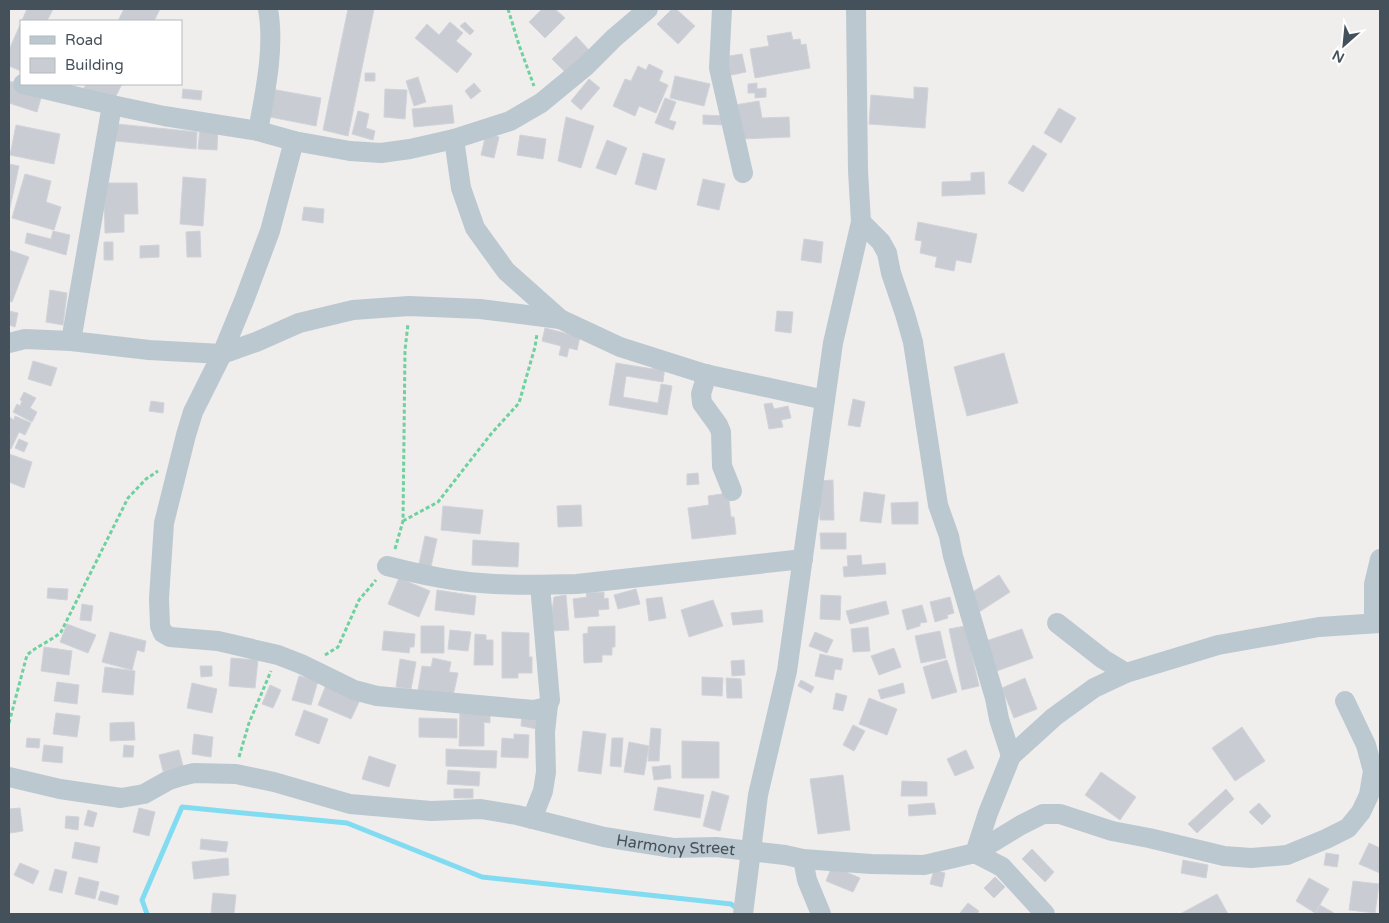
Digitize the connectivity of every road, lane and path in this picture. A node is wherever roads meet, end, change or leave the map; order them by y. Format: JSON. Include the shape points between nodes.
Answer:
{"nodes":[{"id":1,"x":268,"y":9,"type":"edge"},
{"id":2,"x":508,"y":9,"type":"edge"},
{"id":3,"x":648,"y":9,"type":"edge"},
{"id":4,"x":722,"y":9,"type":"edge"},
{"id":5,"x":856,"y":9,"type":"edge"},
{"id":6,"x":26,"y":85,"type":"edge"},
{"id":7,"x":540,"y":103,"type":"junction"},
{"id":8,"x":112,"y":106,"type":"junction"},
{"id":9,"x":258,"y":131,"type":"junction"},
{"id":10,"x":454,"y":139,"type":"junction"},
{"id":11,"x":294,"y":141,"type":"junction"},
{"id":12,"x":742,"y":173,"type":"dead end"},
{"id":13,"x":861,"y":222,"type":"junction"},
{"id":14,"x":409,"y":306,"type":"junction"},
{"id":15,"x":539,"y":317,"type":"junction"},
{"id":16,"x":560,"y":319,"type":"junction"},
{"id":17,"x":71,"y":341,"type":"junction"},
{"id":18,"x":9,"y":342,"type":"edge"},
{"id":19,"x":222,"y":354,"type":"junction"},
{"id":20,"x":707,"y":374,"type":"junction"},
{"id":21,"x":825,"y":400,"type":"junction"},
{"id":22,"x":163,"y":465,"type":"dead end"},
{"id":23,"x":732,"y":491,"type":"dead end"},
{"id":24,"x":403,"y":521,"type":"junction"},
{"id":25,"x":803,"y":559,"type":"junction"},
{"id":26,"x":1380,"y":559,"type":"edge"},
{"id":27,"x":387,"y":566,"type":"junction"},
{"id":28,"x":540,"y":585,"type":"junction"},
{"id":29,"x":1057,"y":623,"type":"dead end"},
{"id":30,"x":1377,"y":623,"type":"edge"},
{"id":31,"x":278,"y":655,"type":"junction"},
{"id":32,"x":301,"y":664,"type":"junction"},
{"id":33,"x":1126,"y":673,"type":"junction"},
{"id":34,"x":1345,"y":701,"type":"dead end"},
{"id":35,"x":548,"y":705,"type":"junction"},
{"id":36,"x":9,"y":724,"type":"edge"},
{"id":37,"x":1011,"y":756,"type":"junction"},
{"id":38,"x":236,"y":774,"type":"junction"},
{"id":39,"x":9,"y":777,"type":"edge"},
{"id":40,"x":532,"y":819,"type":"junction"},
{"id":41,"x":750,"y":851,"type":"junction"},
{"id":42,"x":975,"y":853,"type":"junction"},
{"id":43,"x":803,"y":860,"type":"junction"},
{"id":44,"x":743,"y":914,"type":"edge"},
{"id":45,"x":821,"y":914,"type":"edge"},
{"id":46,"x":1045,"y":914,"type":"edge"}],
"edges":[{"from":1,"to":9,"type":"street","via":[[269,65]]},
{"from":2,"to":7,"type":"path"},
{"from":3,"to":7,"type":"street"},
{"from":4,"to":12,"type":"street","via":[[719,68]]},
{"from":5,"to":13,"type":"street"},
{"from":6,"to":8,"type":"street"},
{"from":7,"to":10,"type":"street","via":[[510,121]]},
{"from":8,"to":9,"type":"street"},
{"from":8,"to":17,"type":"street"},
{"from":9,"to":11,"type":"street"},
{"from":10,"to":11,"type":"street","via":[[381,153]]},
{"from":10,"to":16,"type":"street","via":[[462,188],[476,228],[506,270]]},
{"from":11,"to":19,"type":"street","via":[[270,231]]},
{"from":13,"to":21,"type":"street","via":[[833,343]]},
{"from":13,"to":37,"type":"street","via":[[881,242],[887,254],[906,314],[938,505]]},
{"from":14,"to":15,"type":"street","via":[[480,309]]},
{"from":14,"to":19,"type":"street","via":[[353,310],[299,323]]},
{"from":14,"to":24,"type":"path","via":[[405,350]]},
{"from":15,"to":16,"type":"street"},
{"from":15,"to":24,"type":"path","via":[[535,347],[519,403],[490,434],[438,502]]},
{"from":16,"to":20,"type":"street","via":[[620,347]]},
{"from":17,"to":18,"type":"street","via":[[25,339]]},
{"from":17,"to":19,"type":"street"},
{"from":19,"to":31,"type":"street","via":[[193,412],[164,523],[160,626],[170,637],[218,641]]},
{"from":20,"to":21,"type":"street"},
{"from":20,"to":23,"type":"street","via":[[701,394],[702,403],[721,432],[722,466]]},
{"from":21,"to":25,"type":"street"},
{"from":22,"to":36,"type":"path","via":[[128,498],[61,632],[27,655]]},
{"from":24,"to":27,"type":"path"},
{"from":25,"to":28,"type":"street","via":[[577,584]]},
{"from":25,"to":41,"type":"street","via":[[787,671],[758,795]]},
{"from":26,"to":30,"type":"street","via":[[1374,584]]},
{"from":27,"to":28,"type":"street","via":[[481,583]]},
{"from":27,"to":32,"type":"path","via":[[359,600],[338,647]]},
{"from":28,"to":35,"type":"street"},
{"from":29,"to":33,"type":"street"},
{"from":30,"to":33,"type":"street","via":[[1319,627],[1218,645]]},
{"from":31,"to":32,"type":"street"},
{"from":31,"to":38,"type":"path","via":[[249,722]]},
{"from":32,"to":35,"type":"street","via":[[354,690],[377,696],[534,710]]},
{"from":33,"to":37,"type":"street","via":[[1094,688],[1054,717]]},
{"from":34,"to":42,"type":"street","name":"Harmony Street","via":[[1366,745],[1373,772],[1369,795],[1360,812],[1348,828],[1326,840],[1287,855],[1224,856],[1112,831],[1060,814],[1043,814]]},
{"from":35,"to":40,"type":"street","via":[[544,750],[546,772],[543,791]]},
{"from":37,"to":42,"type":"street"},
{"from":38,"to":39,"type":"street","name":"Harmony Street","via":[[194,773],[169,780],[144,794],[121,798]]},
{"from":38,"to":40,"type":"street","name":"Harmony Street","via":[[350,804],[430,811],[481,809]]},
{"from":40,"to":41,"type":"street","name":"Harmony Street","via":[[673,848]]},
{"from":41,"to":43,"type":"street","name":"Harmony Street"},
{"from":41,"to":44,"type":"street"},
{"from":42,"to":43,"type":"street","name":"Harmony Street","via":[[924,865]]},
{"from":42,"to":46,"type":"street","via":[[1002,867]]},
{"from":43,"to":45,"type":"street","via":[[807,880]]}]}
